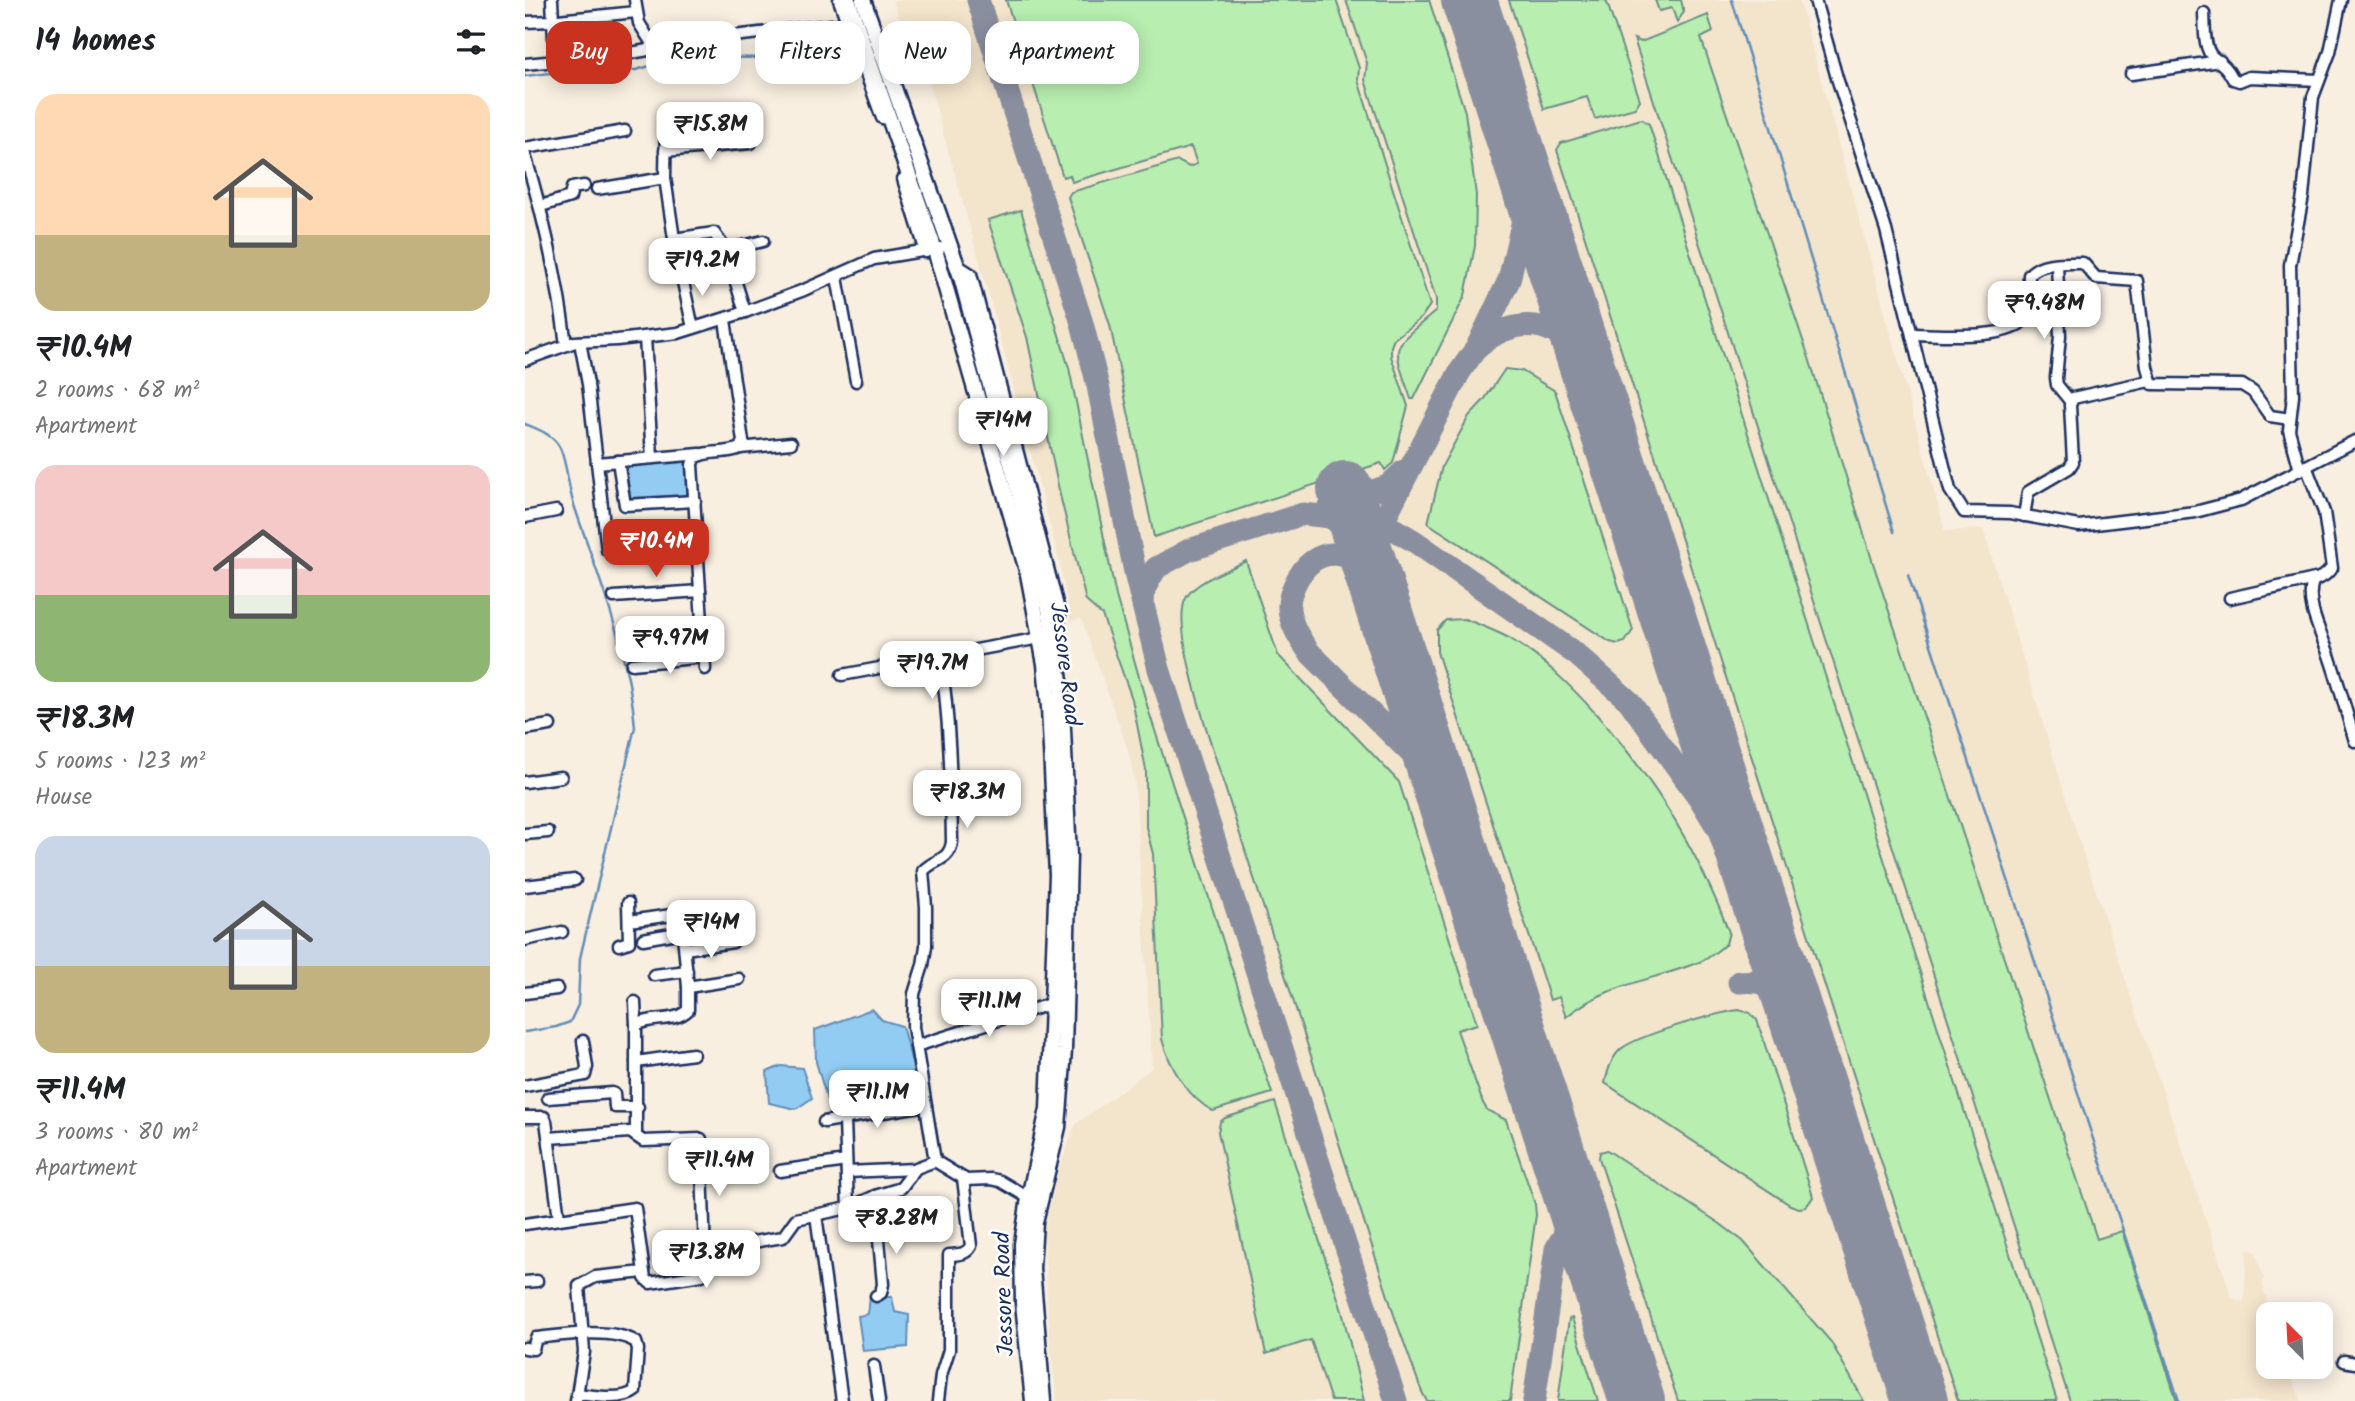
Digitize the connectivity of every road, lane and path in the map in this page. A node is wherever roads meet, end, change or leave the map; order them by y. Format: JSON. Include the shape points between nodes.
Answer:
{"nodes":[{"id":1,"x":552,"y":0,"type":"edge"},
{"id":2,"x":635,"y":0,"type":"edge"},
{"id":3,"x":839,"y":0,"type":"edge"},
{"id":4,"x":848,"y":0,"type":"edge"},
{"id":5,"x":1815,"y":0,"type":"edge"},
{"id":6,"x":2341,"y":0,"type":"edge"},
{"id":7,"x":860,"y":9,"type":"edge"},
{"id":8,"x":636,"y":12,"type":"junction"},
{"id":9,"x":2204,"y":13,"type":"dead end"},
{"id":10,"x":546,"y":21,"type":"edge"},
{"id":11,"x":555,"y":21,"type":"joint"},
{"id":12,"x":525,"y":22,"type":"edge"},
{"id":13,"x":646,"y":34,"type":"edge"},
{"id":14,"x":741,"y":35,"type":"edge"},
{"id":15,"x":2220,"y":61,"type":"junction"},
{"id":16,"x":546,"y":62,"type":"edge"},
{"id":17,"x":525,"y":64,"type":"edge"},
{"id":18,"x":2131,"y":74,"type":"dead end"},
{"id":19,"x":2319,"y":80,"type":"junction"},
{"id":20,"x":666,"y":114,"type":"dead end"},
{"id":21,"x":625,"y":131,"type":"dead end"},
{"id":22,"x":751,"y":143,"type":"dead end"},
{"id":23,"x":525,"y":148,"type":"edge"},
{"id":24,"x":666,"y":151,"type":"junction"},
{"id":25,"x":525,"y":155,"type":"edge"},
{"id":26,"x":666,"y":178,"type":"junction"},
{"id":27,"x":584,"y":186,"type":"dead end"},
{"id":28,"x":597,"y":189,"type":"dead end"},
{"id":29,"x":541,"y":206,"type":"junction"},
{"id":30,"x":763,"y":241,"type":"dead end"},
{"id":31,"x":951,"y":245,"type":"junction"},
{"id":32,"x":726,"y":250,"type":"junction"},
{"id":33,"x":931,"y":251,"type":"junction"},
{"id":34,"x":2057,"y":264,"type":"junction"},
{"id":35,"x":681,"y":273,"type":"dead end"},
{"id":36,"x":837,"y":276,"type":"junction"},
{"id":37,"x":745,"y":312,"type":"junction"},
{"id":38,"x":725,"y":320,"type":"junction"},
{"id":39,"x":693,"y":328,"type":"junction"},
{"id":40,"x":1912,"y":334,"type":"junction"},
{"id":41,"x":645,"y":337,"type":"junction"},
{"id":42,"x":580,"y":342,"type":"junction"},
{"id":43,"x":566,"y":345,"type":"junction"},
{"id":44,"x":525,"y":360,"type":"edge"},
{"id":45,"x":856,"y":381,"type":"dead end"},
{"id":46,"x":2150,"y":382,"type":"junction"},
{"id":47,"x":2070,"y":401,"type":"junction"},
{"id":48,"x":2290,"y":419,"type":"junction"},
{"id":49,"x":2355,"y":441,"type":"edge"},
{"id":50,"x":791,"y":443,"type":"dead end"},
{"id":51,"x":740,"y":448,"type":"junction"},
{"id":52,"x":700,"y":454,"type":"junction"},
{"id":53,"x":652,"y":458,"type":"junction"},
{"id":54,"x":618,"y":461,"type":"junction"},
{"id":55,"x":597,"y":463,"type":"junction"},
{"id":56,"x":2303,"y":468,"type":"junction"},
{"id":57,"x":695,"y":500,"type":"junction"},
{"id":58,"x":556,"y":511,"type":"dead end"},
{"id":59,"x":2024,"y":516,"type":"junction"},
{"id":60,"x":525,"y":517,"type":"edge"},
{"id":61,"x":697,"y":546,"type":"junction"},
{"id":62,"x":607,"y":550,"type":"dead end"},
{"id":63,"x":649,"y":553,"type":"dead end"},
{"id":64,"x":2315,"y":579,"type":"junction"},
{"id":65,"x":700,"y":592,"type":"junction"},
{"id":66,"x":614,"y":597,"type":"dead end"},
{"id":67,"x":2230,"y":598,"type":"dead end"},
{"id":68,"x":703,"y":635,"type":"junction"},
{"id":69,"x":1040,"y":638,"type":"junction"},
{"id":70,"x":625,"y":641,"type":"dead end"},
{"id":71,"x":940,"y":656,"type":"junction"},
{"id":72,"x":704,"y":657,"type":"junction"},
{"id":73,"x":632,"y":664,"type":"dead end"},
{"id":74,"x":705,"y":669,"type":"dead end"},
{"id":75,"x":842,"y":675,"type":"dead end"},
{"id":76,"x":550,"y":725,"type":"dead end"},
{"id":77,"x":525,"y":729,"type":"edge"},
{"id":78,"x":2355,"y":741,"type":"edge"},
{"id":79,"x":561,"y":777,"type":"dead end"},
{"id":80,"x":525,"y":782,"type":"edge"},
{"id":81,"x":548,"y":832,"type":"dead end"},
{"id":82,"x":525,"y":834,"type":"edge"},
{"id":83,"x":575,"y":880,"type":"dead end"},
{"id":84,"x":525,"y":886,"type":"edge"},
{"id":85,"x":628,"y":903,"type":"dead end"},
{"id":86,"x":728,"y":907,"type":"dead end"},
{"id":87,"x":681,"y":914,"type":"junction"},
{"id":88,"x":629,"y":921,"type":"junction"},
{"id":89,"x":562,"y":932,"type":"dead end"},
{"id":90,"x":683,"y":932,"type":"junction"},
{"id":91,"x":643,"y":939,"type":"dead end"},
{"id":92,"x":525,"y":940,"type":"edge"},
{"id":93,"x":733,"y":942,"type":"dead end"},
{"id":94,"x":619,"y":945,"type":"dead end"},
{"id":95,"x":685,"y":949,"type":"junction"},
{"id":96,"x":687,"y":971,"type":"junction"},
{"id":97,"x":654,"y":975,"type":"dead end"},
{"id":98,"x":739,"y":979,"type":"dead end"},
{"id":99,"x":688,"y":987,"type":"junction"},
{"id":100,"x":557,"y":989,"type":"dead end"},
{"id":101,"x":525,"y":993,"type":"edge"},
{"id":102,"x":635,"y":1002,"type":"dead end"},
{"id":103,"x":1053,"y":1003,"type":"junction"},
{"id":104,"x":636,"y":1025,"type":"junction"},
{"id":105,"x":583,"y":1041,"type":"dead end"},
{"id":106,"x":916,"y":1046,"type":"junction"},
{"id":107,"x":693,"y":1054,"type":"dead end"},
{"id":108,"x":636,"y":1062,"type":"junction"},
{"id":109,"x":525,"y":1086,"type":"edge"},
{"id":110,"x":548,"y":1098,"type":"dead end"},
{"id":111,"x":926,"y":1105,"type":"junction"},
{"id":112,"x":638,"y":1107,"type":"junction"},
{"id":113,"x":525,"y":1117,"type":"edge"},
{"id":114,"x":845,"y":1120,"type":"junction"},
{"id":115,"x":824,"y":1122,"type":"dead end"},
{"id":116,"x":636,"y":1136,"type":"junction"},
{"id":117,"x":549,"y":1138,"type":"junction"},
{"id":118,"x":935,"y":1161,"type":"junction"},
{"id":119,"x":846,"y":1166,"type":"junction"},
{"id":120,"x":915,"y":1169,"type":"junction"},
{"id":121,"x":780,"y":1171,"type":"dead end"},
{"id":122,"x":963,"y":1178,"type":"junction"},
{"id":123,"x":875,"y":1196,"type":"junction"},
{"id":124,"x":1029,"y":1198,"type":"junction"},
{"id":125,"x":848,"y":1208,"type":"junction"},
{"id":126,"x":816,"y":1215,"type":"junction"},
{"id":127,"x":559,"y":1218,"type":"junction"},
{"id":128,"x":525,"y":1224,"type":"edge"},
{"id":129,"x":705,"y":1253,"type":"junction"},
{"id":130,"x":645,"y":1272,"type":"junction"},
{"id":131,"x":537,"y":1281,"type":"dead end"},
{"id":132,"x":525,"y":1282,"type":"edge"},
{"id":133,"x":876,"y":1296,"type":"dead end"},
{"id":134,"x":584,"y":1332,"type":"junction"},
{"id":135,"x":525,"y":1348,"type":"edge"},
{"id":136,"x":874,"y":1366,"type":"dead end"},
{"id":137,"x":577,"y":1397,"type":"edge"},
{"id":138,"x":842,"y":1401,"type":"edge"},
{"id":139,"x":879,"y":1401,"type":"edge"},
{"id":140,"x":938,"y":1401,"type":"edge"},
{"id":141,"x":1033,"y":1401,"type":"edge"},
{"id":142,"x":1043,"y":1401,"type":"edge"}],
"edges":[{"from":1,"to":11,"type":"street"},
{"from":2,"to":8,"type":"street"},
{"from":3,"to":7,"type":"street"},
{"from":4,"to":7,"type":"highway","name":"Jessore Road"},
{"from":5,"to":40,"type":"street","via":[[1886,230]]},
{"from":6,"to":19,"type":"street"},
{"from":7,"to":14,"type":"street","via":[[841,24]]},
{"from":7,"to":31,"type":"highway"},
{"from":7,"to":33,"type":"highway","name":"Jessore Road"},
{"from":8,"to":11,"type":"street"},
{"from":8,"to":13,"type":"street"},
{"from":9,"to":15,"type":"street","via":[[2209,52]]},
{"from":10,"to":12,"type":"street"},
{"from":15,"to":18,"type":"street"},
{"from":15,"to":19,"type":"street","via":[[2239,81],[2249,77]]},
{"from":16,"to":17,"type":"street"},
{"from":19,"to":48,"type":"street","via":[[2290,265]]},
{"from":20,"to":24,"type":"street"},
{"from":21,"to":23,"type":"street"},
{"from":22,"to":24,"type":"street"},
{"from":24,"to":26,"type":"street"},
{"from":25,"to":29,"type":"street"},
{"from":26,"to":28,"type":"street"},
{"from":26,"to":32,"type":"street","via":[[674,239],[714,233]]},
{"from":27,"to":29,"type":"street","via":[[572,188],[570,197]]},
{"from":29,"to":43,"type":"street"},
{"from":30,"to":32,"type":"street"},
{"from":31,"to":33,"type":"street"},
{"from":31,"to":142,"type":"highway","via":[[1037,560],[1061,687],[1069,856],[1064,1051],[1058,1126],[1033,1244]]},
{"from":32,"to":37,"type":"street"},
{"from":33,"to":36,"type":"street","via":[[874,259]]},
{"from":33,"to":69,"type":"highway","name":"Jessore Road","via":[[1028,575]]},
{"from":34,"to":40,"type":"street","via":[[2031,272],[2027,313],[2013,328],[1977,334]]},
{"from":34,"to":46,"type":"street","via":[[2083,263],[2101,280],[2137,281]]},
{"from":34,"to":47,"type":"street","via":[[2060,336],[2056,378]]},
{"from":35,"to":39,"type":"street"},
{"from":36,"to":37,"type":"street"},
{"from":36,"to":45,"type":"street"},
{"from":37,"to":38,"type":"street"},
{"from":38,"to":39,"type":"street"},
{"from":38,"to":51,"type":"street","via":[[743,441]]},
{"from":39,"to":41,"type":"street"},
{"from":40,"to":59,"type":"street","via":[[1950,490],[1964,512]]},
{"from":41,"to":42,"type":"street"},
{"from":41,"to":53,"type":"street"},
{"from":42,"to":43,"type":"street"},
{"from":42,"to":55,"type":"street"},
{"from":43,"to":44,"type":"street"},
{"from":46,"to":47,"type":"street","via":[[2078,395]]},
{"from":46,"to":48,"type":"street","via":[[2155,386],[2242,385],[2270,416]]},
{"from":47,"to":59,"type":"street","via":[[2072,465],[2028,492]]},
{"from":48,"to":56,"type":"street","via":[[2291,441]]},
{"from":49,"to":56,"type":"street"},
{"from":50,"to":51,"type":"street"},
{"from":51,"to":52,"type":"street"},
{"from":52,"to":53,"type":"street"},
{"from":52,"to":57,"type":"street","via":[[692,465]]},
{"from":53,"to":54,"type":"street"},
{"from":54,"to":55,"type":"street"},
{"from":54,"to":57,"type":"street","via":[[625,505]]},
{"from":55,"to":62,"type":"street"},
{"from":56,"to":59,"type":"street","via":[[2241,500],[2195,512],[2079,526]]},
{"from":56,"to":64,"type":"street","via":[[2324,512],[2332,568]]},
{"from":57,"to":61,"type":"street"},
{"from":58,"to":60,"type":"street"},
{"from":61,"to":63,"type":"street"},
{"from":61,"to":65,"type":"street"},
{"from":64,"to":67,"type":"street"},
{"from":64,"to":78,"type":"street","via":[[2311,592],[2317,624]]},
{"from":65,"to":66,"type":"street"},
{"from":65,"to":68,"type":"street"},
{"from":68,"to":70,"type":"street"},
{"from":68,"to":72,"type":"street"},
{"from":69,"to":71,"type":"street"},
{"from":69,"to":103,"type":"highway","name":"Jessore Road","via":[[1049,707],[1057,875]]},
{"from":71,"to":75,"type":"street"},
{"from":71,"to":106,"type":"street","via":[[948,705],[952,842],[950,853],[923,871],[926,946],[912,1011]]},
{"from":72,"to":73,"type":"street"},
{"from":72,"to":74,"type":"street"},
{"from":76,"to":77,"type":"street"},
{"from":79,"to":80,"type":"street"},
{"from":81,"to":82,"type":"street"},
{"from":83,"to":84,"type":"street"},
{"from":85,"to":88,"type":"street"},
{"from":86,"to":87,"type":"street"},
{"from":87,"to":88,"type":"street"},
{"from":87,"to":90,"type":"street"},
{"from":88,"to":94,"type":"street","via":[[629,942]]},
{"from":89,"to":92,"type":"street"},
{"from":90,"to":91,"type":"street"},
{"from":90,"to":95,"type":"street"},
{"from":93,"to":95,"type":"street"},
{"from":95,"to":96,"type":"street"},
{"from":96,"to":97,"type":"street"},
{"from":96,"to":99,"type":"street"},
{"from":98,"to":99,"type":"street"},
{"from":99,"to":104,"type":"street","via":[[686,1013]]},
{"from":100,"to":101,"type":"street"},
{"from":102,"to":104,"type":"street"},
{"from":103,"to":106,"type":"street"},
{"from":103,"to":124,"type":"highway","name":"Jessore Road","via":[[1048,1109]]},
{"from":104,"to":108,"type":"street"},
{"from":105,"to":109,"type":"street","via":[[585,1075]]},
{"from":106,"to":111,"type":"street"},
{"from":107,"to":108,"type":"street"},
{"from":108,"to":112,"type":"street"},
{"from":110,"to":112,"type":"street","via":[[612,1093],[615,1107]]},
{"from":111,"to":114,"type":"street"},
{"from":111,"to":118,"type":"street"},
{"from":112,"to":116,"type":"street"},
{"from":113,"to":117,"type":"street","via":[[545,1118]]},
{"from":114,"to":115,"type":"street"},
{"from":114,"to":119,"type":"street"},
{"from":116,"to":117,"type":"street","via":[[630,1132]]},
{"from":116,"to":129,"type":"street","via":[[647,1141],[702,1140]]},
{"from":117,"to":127,"type":"street"},
{"from":118,"to":120,"type":"street"},
{"from":118,"to":122,"type":"street"},
{"from":119,"to":120,"type":"street"},
{"from":119,"to":121,"type":"street"},
{"from":119,"to":125,"type":"street"},
{"from":120,"to":123,"type":"street","via":[[901,1188]]},
{"from":122,"to":124,"type":"street","via":[[1000,1181]]},
{"from":122,"to":140,"type":"street","via":[[971,1246],[962,1254],[949,1255],[949,1350]]},
{"from":123,"to":125,"type":"street"},
{"from":123,"to":133,"type":"street","via":[[883,1284]]},
{"from":124,"to":141,"type":"highway","name":"Jessore Road","via":[[1022,1271]]},
{"from":125,"to":126,"type":"street"},
{"from":126,"to":129,"type":"street","via":[[792,1221],[788,1233],[776,1240],[715,1247]]},
{"from":126,"to":138,"type":"street"},
{"from":127,"to":128,"type":"street"},
{"from":127,"to":130,"type":"street","via":[[635,1208]]},
{"from":129,"to":130,"type":"street","via":[[702,1275],[650,1283]]},
{"from":130,"to":134,"type":"street","via":[[595,1277],[579,1286]]},
{"from":131,"to":132,"type":"street"},
{"from":134,"to":135,"type":"street","via":[[536,1338],[533,1349]]},
{"from":134,"to":137,"type":"street"},
{"from":134,"to":137,"type":"street","via":[[636,1342],[635,1391],[621,1398]]},
{"from":136,"to":139,"type":"street"}]}
